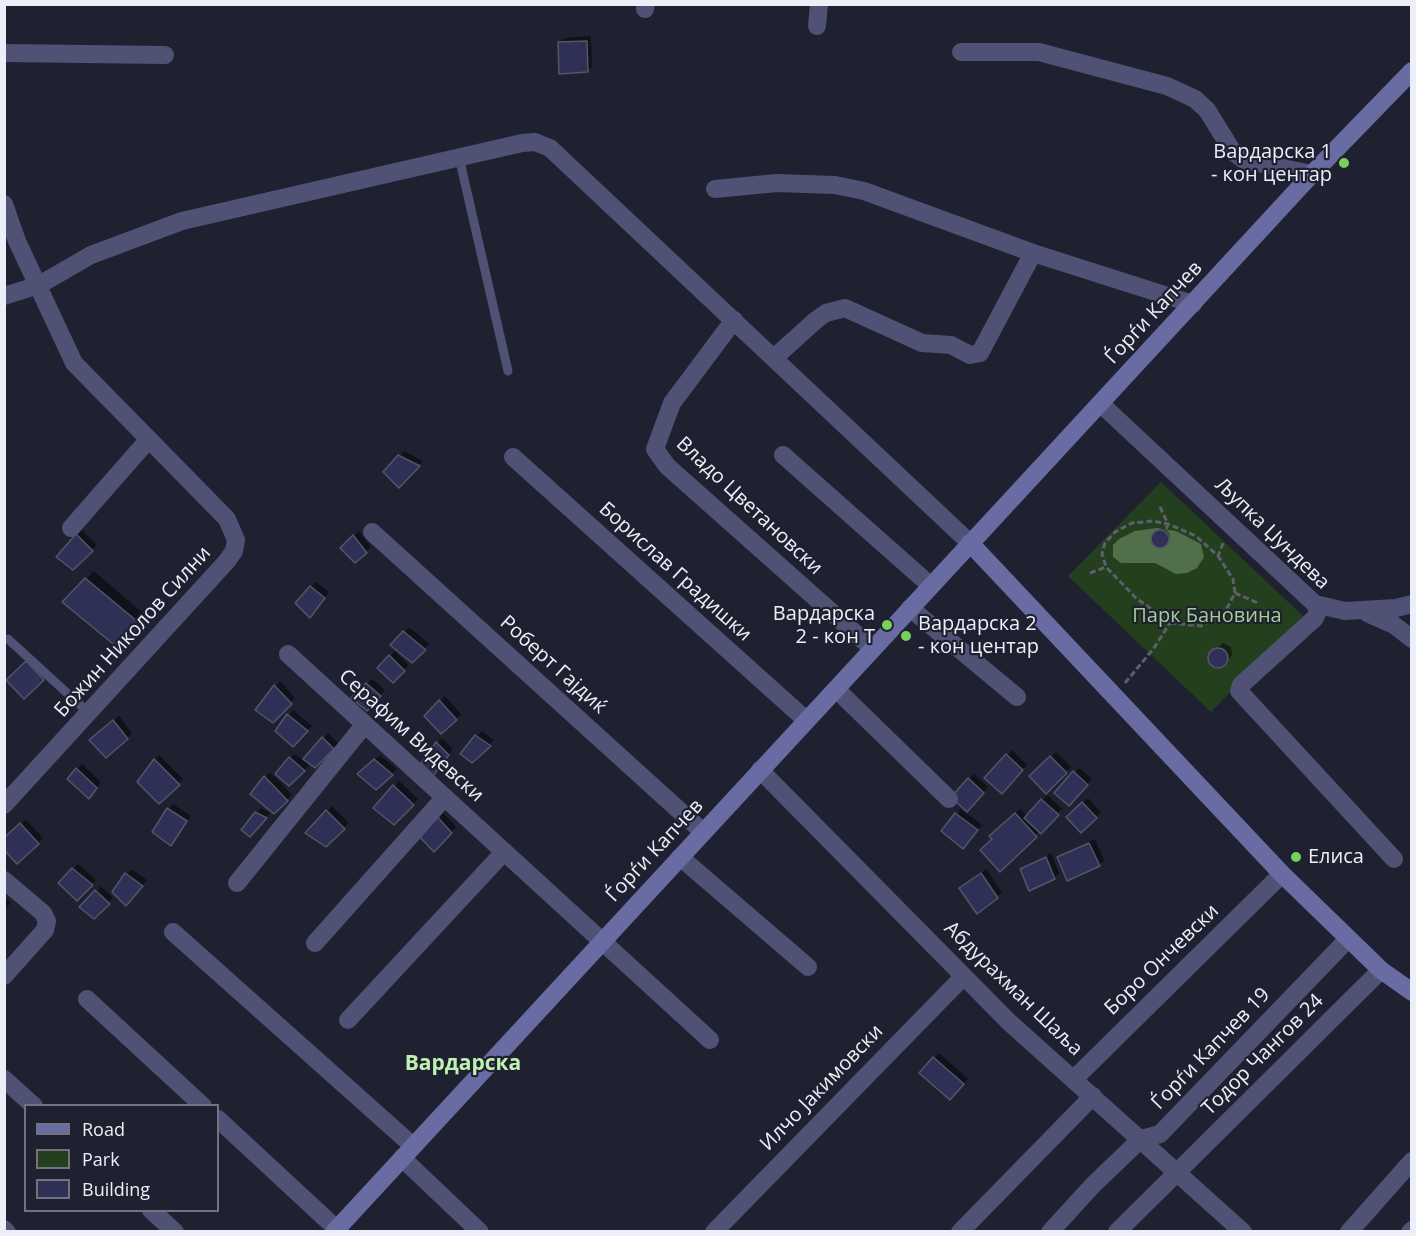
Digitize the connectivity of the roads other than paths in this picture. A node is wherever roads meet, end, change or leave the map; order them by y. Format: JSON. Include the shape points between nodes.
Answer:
{"nodes":[{"id":1,"x":819,"y":4,"type":"edge"},
{"id":2,"x":817,"y":26,"type":"dead end"},
{"id":3,"x":961,"y":52,"type":"dead end"},
{"id":4,"x":4,"y":53,"type":"edge"},
{"id":5,"x":165,"y":55,"type":"dead end"},
{"id":6,"x":1412,"y":71,"type":"edge"},
{"id":7,"x":459,"y":157,"type":"junction"},
{"id":8,"x":1312,"y":174,"type":"junction"},
{"id":9,"x":715,"y":189,"type":"dead end"},
{"id":10,"x":4,"y":204,"type":"edge"},
{"id":11,"x":11,"y":245,"type":"edge"},
{"id":12,"x":1033,"y":253,"type":"junction"},
{"id":13,"x":39,"y":285,"type":"junction"},
{"id":14,"x":4,"y":296,"type":"edge"},
{"id":15,"x":1193,"y":304,"type":"junction"},
{"id":16,"x":734,"y":320,"type":"junction"},
{"id":17,"x":774,"y":358,"type":"junction"},
{"id":18,"x":508,"y":371,"type":"dead end"},
{"id":19,"x":1101,"y":404,"type":"junction"},
{"id":20,"x":149,"y":439,"type":"junction"},
{"id":21,"x":783,"y":455,"type":"dead end"},
{"id":22,"x":513,"y":457,"type":"dead end"},
{"id":23,"x":71,"y":528,"type":"dead end"},
{"id":24,"x":372,"y":532,"type":"dead end"},
{"id":25,"x":970,"y":543,"type":"junction"},
{"id":26,"x":930,"y":586,"type":"junction"},
{"id":27,"x":1315,"y":604,"type":"junction"},
{"id":28,"x":1412,"y":604,"type":"edge"},
{"id":29,"x":910,"y":608,"type":"junction"},
{"id":30,"x":1357,"y":611,"type":"junction"},
{"id":31,"x":8,"y":639,"type":"dead end"},
{"id":32,"x":1412,"y":639,"type":"edge"},
{"id":33,"x":873,"y":649,"type":"junction"},
{"id":34,"x":288,"y":654,"type":"dead end"},
{"id":35,"x":836,"y":689,"type":"junction"},
{"id":36,"x":1017,"y":698,"type":"dead end"},
{"id":37,"x":90,"y":714,"type":"junction"},
{"id":38,"x":806,"y":720,"type":"junction"},
{"id":39,"x":365,"y":724,"type":"junction"},
{"id":40,"x":760,"y":770,"type":"junction"},
{"id":41,"x":445,"y":797,"type":"junction"},
{"id":42,"x":949,"y":800,"type":"dead end"},
{"id":43,"x":5,"y":804,"type":"edge"},
{"id":44,"x":703,"y":832,"type":"junction"},
{"id":45,"x":504,"y":852,"type":"junction"},
{"id":46,"x":680,"y":857,"type":"junction"},
{"id":47,"x":1394,"y":859,"type":"dead end"},
{"id":48,"x":1282,"y":874,"type":"junction"},
{"id":49,"x":4,"y":880,"type":"edge"},
{"id":50,"x":237,"y":883,"type":"dead end"},
{"id":51,"x":173,"y":932,"type":"dead end"},
{"id":52,"x":1348,"y":939,"type":"junction"},
{"id":53,"x":602,"y":941,"type":"junction"},
{"id":54,"x":315,"y":943,"type":"dead end"},
{"id":55,"x":808,"y":967,"type":"dead end"},
{"id":56,"x":1381,"y":970,"type":"junction"},
{"id":57,"x":4,"y":976,"type":"edge"},
{"id":58,"x":963,"y":977,"type":"junction"},
{"id":59,"x":1412,"y":992,"type":"edge"},
{"id":60,"x":87,"y":999,"type":"dead end"},
{"id":61,"x":348,"y":1020,"type":"dead end"},
{"id":62,"x":710,"y":1040,"type":"dead end"},
{"id":63,"x":4,"y":1079,"type":"edge"},
{"id":64,"x":1074,"y":1079,"type":"junction"},
{"id":65,"x":1093,"y":1096,"type":"junction"},
{"id":66,"x":32,"y":1104,"type":"edge"},
{"id":67,"x":201,"y":1104,"type":"edge"},
{"id":68,"x":219,"y":1120,"type":"edge"},
{"id":69,"x":1141,"y":1139,"type":"junction"},
{"id":70,"x":408,"y":1152,"type":"junction"},
{"id":71,"x":1412,"y":1161,"type":"edge"},
{"id":72,"x":1177,"y":1172,"type":"junction"},
{"id":73,"x":153,"y":1212,"type":"edge"},
{"id":74,"x":337,"y":1231,"type":"edge"},
{"id":75,"x":175,"y":1232,"type":"edge"},
{"id":76,"x":480,"y":1232,"type":"edge"},
{"id":77,"x":714,"y":1232,"type":"edge"},
{"id":78,"x":960,"y":1232,"type":"edge"},
{"id":79,"x":1050,"y":1232,"type":"edge"},
{"id":80,"x":1118,"y":1232,"type":"edge"},
{"id":81,"x":1243,"y":1232,"type":"edge"},
{"id":82,"x":1349,"y":1232,"type":"edge"}],
"edges":[{"from":1,"to":2,"type":"street"},
{"from":3,"to":8,"type":"street","via":[[1039,52],[1167,86],[1195,99],[1207,110],[1233,152],[1244,160]]},
{"from":4,"to":5,"type":"street"},
{"from":6,"to":8,"type":"street","name":"Ѓорѓи Капчев"},
{"from":7,"to":13,"type":"street","via":[[182,221],[91,255]]},
{"from":7,"to":16,"type":"street","via":[[522,143],[535,142],[550,148]]},
{"from":7,"to":18,"type":"lane"},
{"from":8,"to":15,"type":"street","name":"Ѓорѓи Капчев"},
{"from":9,"to":12,"type":"street","via":[[777,183],[835,185],[864,191]]},
{"from":10,"to":11,"type":"street"},
{"from":11,"to":13,"type":"street","name":"Божин Николов Силни"},
{"from":12,"to":15,"type":"street"},
{"from":12,"to":17,"type":"street","via":[[980,353],[970,355],[951,345],[922,343],[845,308],[816,320]]},
{"from":13,"to":14,"type":"street"},
{"from":13,"to":20,"type":"street","name":"Божин Николов Силни","via":[[74,363]]},
{"from":15,"to":19,"type":"street","name":"Ѓорѓи Капчев"},
{"from":16,"to":17,"type":"street"},
{"from":16,"to":33,"type":"street","name":"Владо Цветановски","via":[[672,403],[655,449],[667,466]]},
{"from":17,"to":25,"type":"street"},
{"from":19,"to":25,"type":"street","name":"Ѓорѓи Капчев"},
{"from":19,"to":27,"type":"street","name":"Љупка Џундева"},
{"from":20,"to":23,"type":"street"},
{"from":20,"to":37,"type":"street","name":"Божин Николов Силни","via":[[227,519],[236,540],[234,551]]},
{"from":21,"to":26,"type":"street"},
{"from":22,"to":38,"type":"street","name":"Борислав Градишки"},
{"from":24,"to":44,"type":"street","name":"Роберт Гајдиќ"},
{"from":25,"to":26,"type":"street","name":"Ѓорѓи Капчев"},
{"from":25,"to":48,"type":"street"},
{"from":26,"to":29,"type":"street","name":"Ѓорѓи Капчев"},
{"from":27,"to":30,"type":"street"},
{"from":27,"to":47,"type":"street","name":"Љупка Џундева","via":[[1315,618],[1239,691]]},
{"from":28,"to":30,"type":"street"},
{"from":29,"to":33,"type":"street","name":"Ѓорѓи Капчев"},
{"from":29,"to":36,"type":"street"},
{"from":30,"to":32,"type":"street","via":[[1394,625]]},
{"from":31,"to":37,"type":"lane"},
{"from":33,"to":35,"type":"street","name":"Ѓорѓи Капчев"},
{"from":34,"to":39,"type":"street","name":"Серафим Видевски"},
{"from":35,"to":38,"type":"street","name":"Ѓорѓи Капчев"},
{"from":35,"to":42,"type":"street"},
{"from":37,"to":43,"type":"street","name":"Божин Николов Силни"},
{"from":38,"to":40,"type":"street","name":"Ѓорѓи Капчев"},
{"from":39,"to":41,"type":"street","name":"Серафим Видевски"},
{"from":39,"to":50,"type":"street"},
{"from":40,"to":44,"type":"street","name":"Ѓорѓи Капчев"},
{"from":40,"to":58,"type":"street","name":"Абдурахман Шаља"},
{"from":41,"to":45,"type":"street","name":"Серафим Видевски"},
{"from":41,"to":54,"type":"street"},
{"from":44,"to":46,"type":"street","name":"Ѓорѓи Капчев"},
{"from":45,"to":53,"type":"street","name":"Серафим Видевски"},
{"from":45,"to":61,"type":"street"},
{"from":46,"to":53,"type":"street","name":"Ѓорѓи Капчев"},
{"from":46,"to":55,"type":"street"},
{"from":48,"to":52,"type":"street"},
{"from":48,"to":64,"type":"street","name":"Боро Ончевски"},
{"from":49,"to":57,"type":"street","via":[[43,913],[47,921],[45,930]]},
{"from":51,"to":70,"type":"street"},
{"from":52,"to":56,"type":"street"},
{"from":52,"to":69,"type":"street","name":"Ѓорѓи Капчев 19","via":[[1160,1134]]},
{"from":53,"to":62,"type":"street","name":"Серафим Видевски"},
{"from":53,"to":70,"type":"street","name":"Ѓорѓи Капчев"},
{"from":56,"to":59,"type":"street"},
{"from":56,"to":72,"type":"street","name":"Тодор Чангов 24"},
{"from":58,"to":64,"type":"street","name":"Абдурахман Шаља"},
{"from":58,"to":77,"type":"street","name":"Илчо Јакимовски"},
{"from":60,"to":67,"type":"street"},
{"from":63,"to":66,"type":"street"},
{"from":64,"to":65,"type":"street","name":"Абдурахман Шаља"},
{"from":65,"to":69,"type":"street","name":"Абдурахман Шаља"},
{"from":65,"to":78,"type":"street"},
{"from":68,"to":74,"type":"street"},
{"from":69,"to":72,"type":"street","name":"Абдурахман Шаља"},
{"from":69,"to":79,"type":"street","name":"Ѓорѓи Капчев 19"},
{"from":70,"to":74,"type":"street","name":"Ѓорѓи Капчев"},
{"from":70,"to":76,"type":"street"},
{"from":71,"to":82,"type":"street"},
{"from":72,"to":80,"type":"street","name":"Тодор Чангов 24"},
{"from":72,"to":81,"type":"street","name":"Абдурахман Шаља"},
{"from":73,"to":75,"type":"street"}]}
